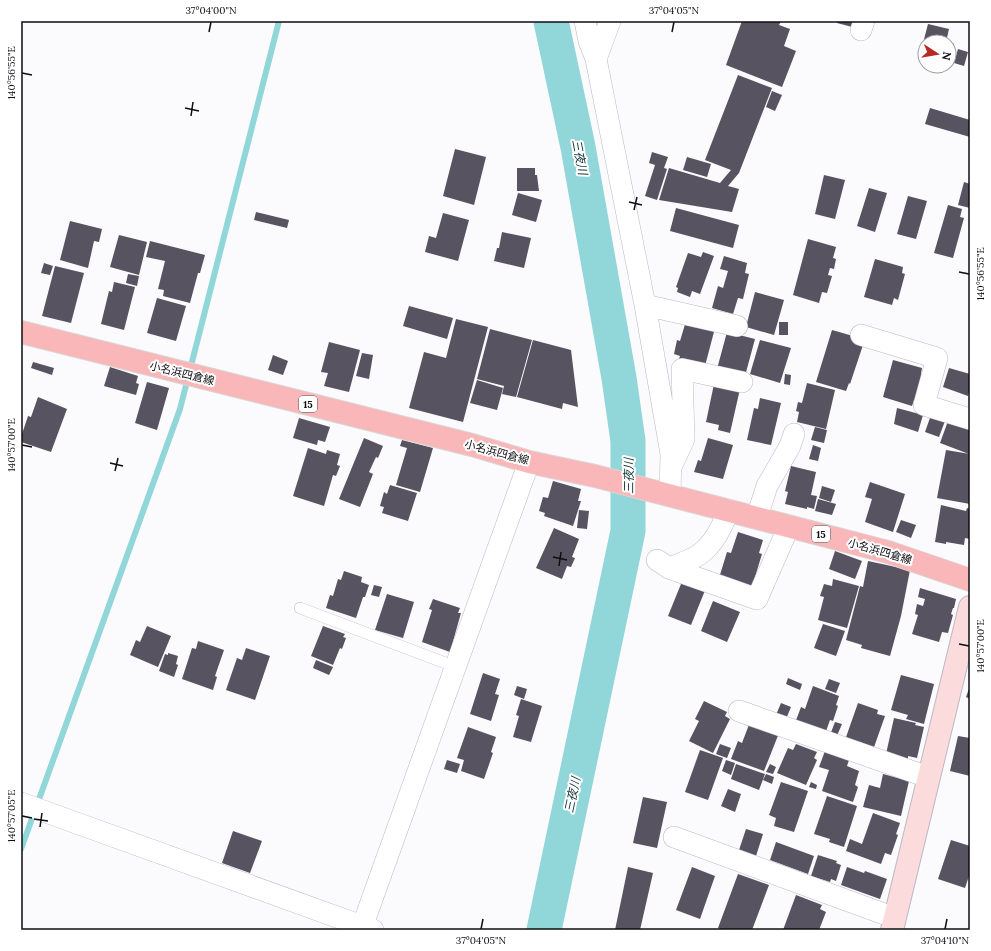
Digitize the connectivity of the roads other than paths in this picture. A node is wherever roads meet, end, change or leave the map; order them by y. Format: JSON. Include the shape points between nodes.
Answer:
{"nodes":[{"id":1,"x":585,"y":21,"type":"edge"},
{"id":2,"x":610,"y":21,"type":"edge"},
{"id":3,"x":596,"y":59,"type":"junction"},
{"id":4,"x":645,"y":305,"type":"junction"},
{"id":5,"x":737,"y":326,"type":"dead end"},
{"id":6,"x":22,"y":335,"type":"edge"},
{"id":7,"x":861,"y":335,"type":"dead end"},
{"id":8,"x":742,"y":382,"type":"dead end"},
{"id":9,"x":970,"y":419,"type":"edge"},
{"id":10,"x":794,"y":434,"type":"dead end"},
{"id":11,"x":529,"y":462,"type":"junction"},
{"id":12,"x":671,"y":468,"type":"junction"},
{"id":13,"x":670,"y":495,"type":"junction"},
{"id":14,"x":729,"y":510,"type":"junction"},
{"id":15,"x":758,"y":517,"type":"junction"},
{"id":16,"x":789,"y":526,"type":"junction"},
{"id":17,"x":970,"y":580,"type":"edge"},
{"id":18,"x":970,"y":607,"type":"edge"},
{"id":19,"x":300,"y":608,"type":"dead end"},
{"id":20,"x":456,"y":668,"type":"junction"},
{"id":21,"x":739,"y":712,"type":"dead end"},
{"id":22,"x":928,"y":777,"type":"junction"},
{"id":23,"x":21,"y":804,"type":"edge"},
{"id":24,"x":674,"y":838,"type":"dead end"},
{"id":25,"x":894,"y":924,"type":"edge"},
{"id":26,"x":366,"y":929,"type":"edge"}],
"edges":[{"from":1,"to":3,"type":"street"},
{"from":2,"to":3,"type":"street"},
{"from":3,"to":4,"type":"street"},
{"from":4,"to":5,"type":"street"},
{"from":4,"to":12,"type":"street","via":[[671,454]]},
{"from":6,"to":11,"type":"main road","name":"小名浜四倉線","number":"15","via":[[380,422]]},
{"from":7,"to":9,"type":"street","via":[[937,358],[924,405]]},
{"from":8,"to":12,"type":"street","via":[[682,369],[684,439]]},
{"from":10,"to":15,"type":"street","via":[[767,486]]},
{"from":11,"to":13,"type":"main road","name":"小名浜四倉線","number":"15"},
{"from":11,"to":20,"type":"street"},
{"from":12,"to":13,"type":"street"},
{"from":13,"to":14,"type":"main road","name":"小名浜四倉線","number":"15"},
{"from":14,"to":15,"type":"main road","name":"小名浜四倉線","number":"15"},
{"from":14,"to":16,"type":"street","via":[[718,533],[700,554],[663,564],[757,599]]},
{"from":15,"to":16,"type":"main road","name":"小名浜四倉線","number":"15"},
{"from":16,"to":17,"type":"main road","name":"小名浜四倉線","number":"15","via":[[888,552]]},
{"from":18,"to":22,"type":"street"},
{"from":19,"to":20,"type":"lane"},
{"from":20,"to":26,"type":"street"},
{"from":21,"to":22,"type":"street"},
{"from":22,"to":25,"type":"street"},
{"from":23,"to":26,"type":"street"},
{"from":24,"to":25,"type":"street"}]}
